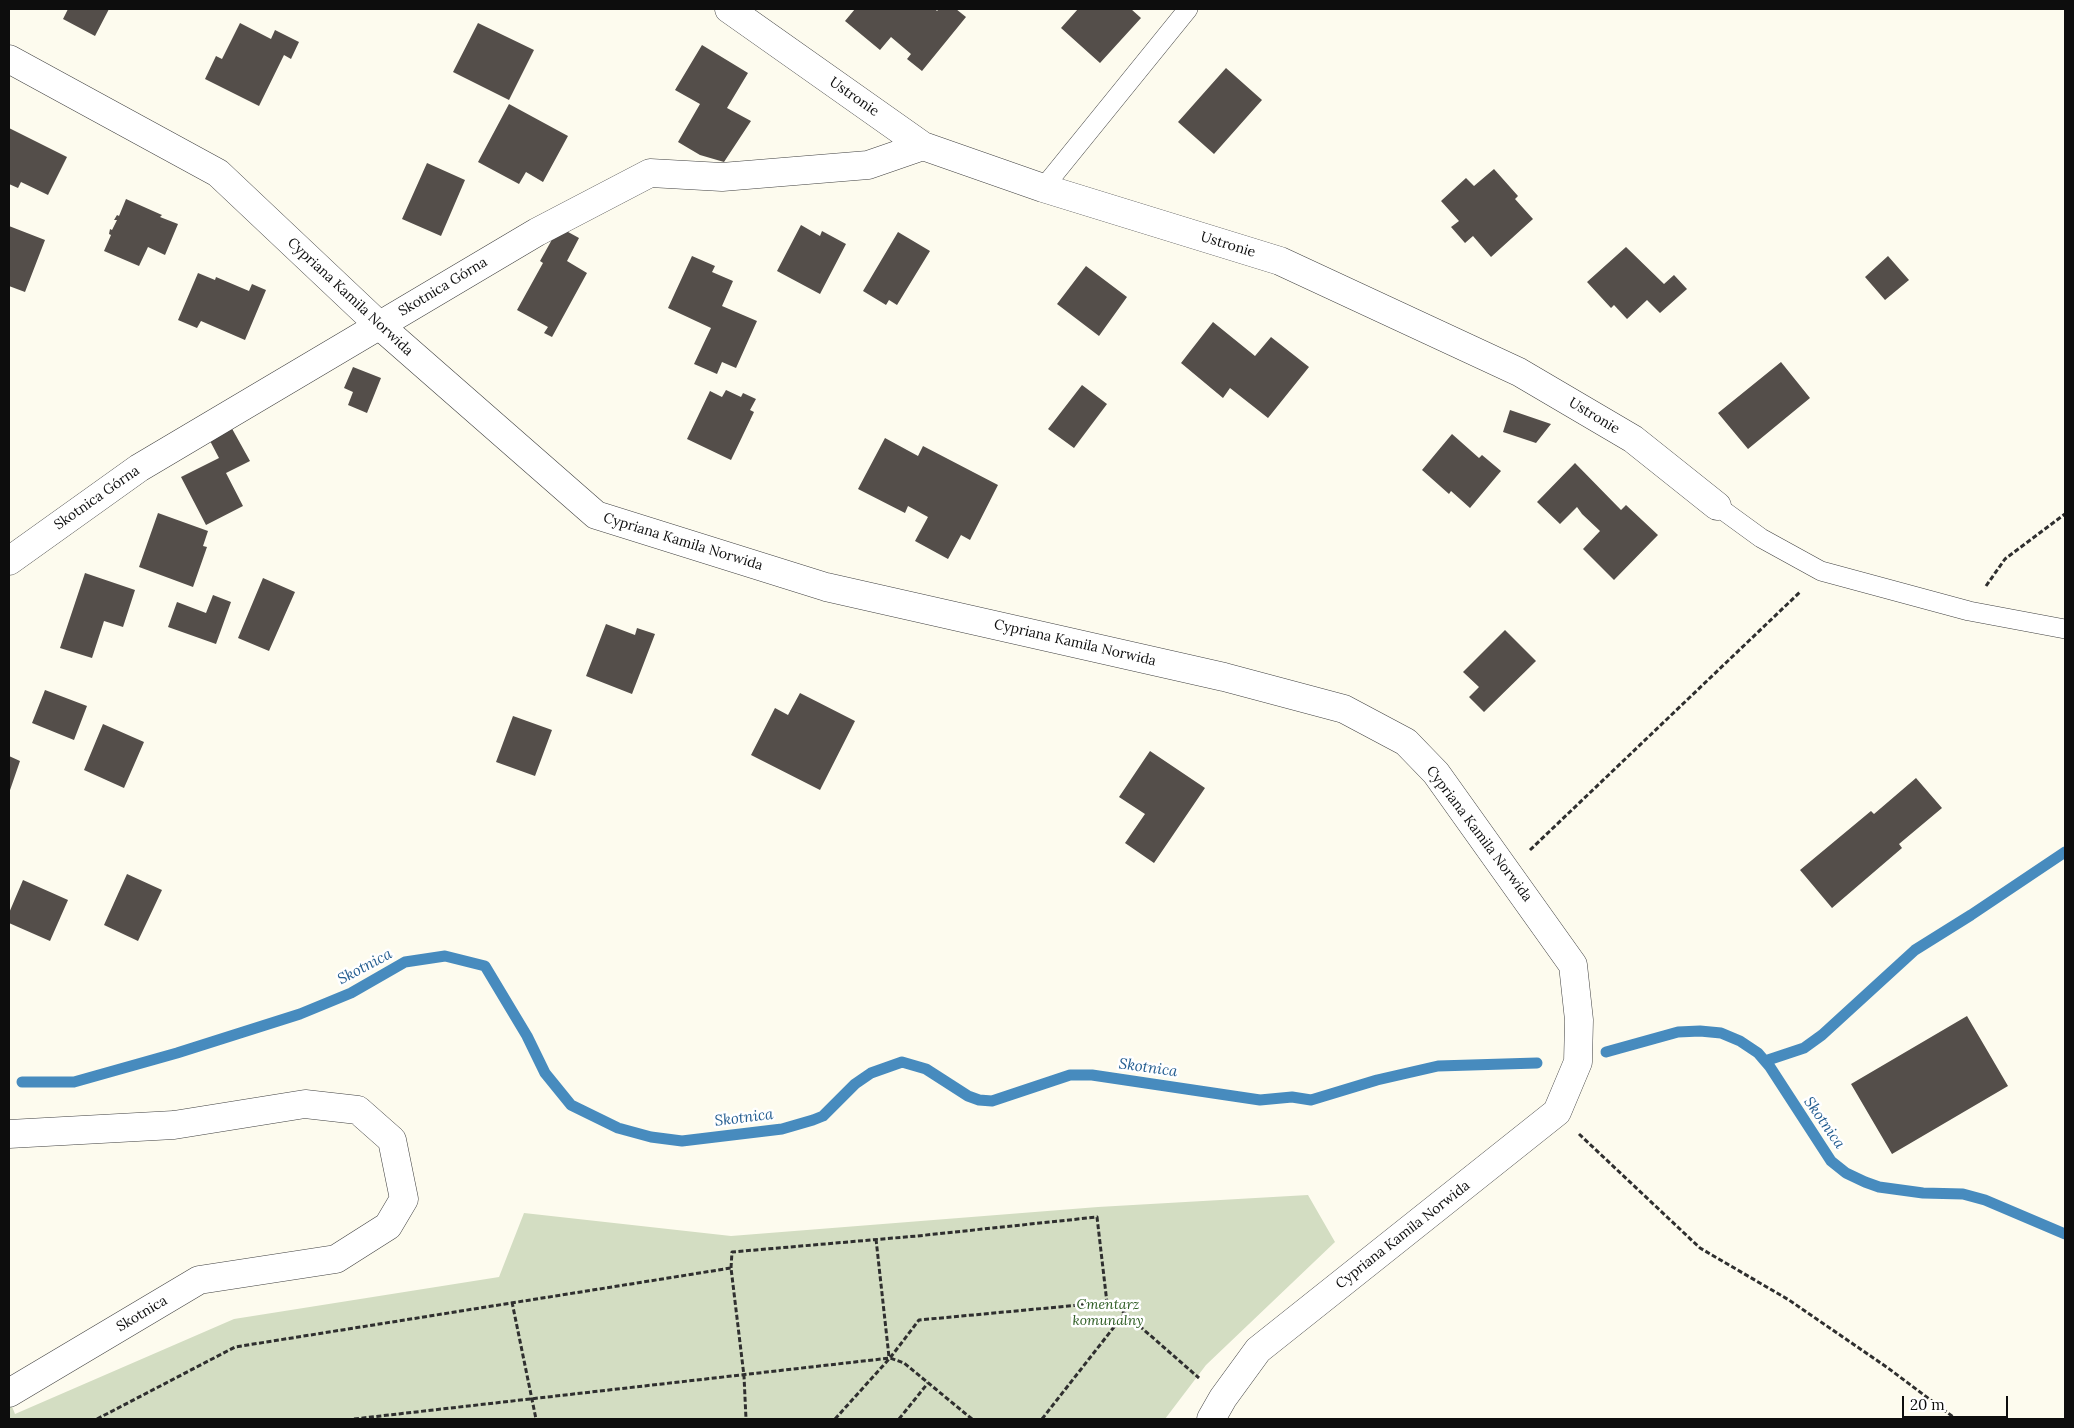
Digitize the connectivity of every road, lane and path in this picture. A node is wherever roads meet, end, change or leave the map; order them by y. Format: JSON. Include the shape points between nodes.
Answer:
{"nodes":[{"id":1,"x":729,"y":9,"type":"edge"},
{"id":2,"x":1188,"y":9,"type":"edge"},
{"id":3,"x":9,"y":60,"type":"edge"},
{"id":4,"x":923,"y":146,"type":"junction"},
{"id":5,"x":1042,"y":188,"type":"junction"},
{"id":6,"x":379,"y":325,"type":"junction"},
{"id":7,"x":1717,"y":506,"type":"joint"},
{"id":8,"x":2065,"y":514,"type":"edge"},
{"id":9,"x":9,"y":561,"type":"edge"},
{"id":10,"x":1821,"y":571,"type":"junction"},
{"id":11,"x":1969,"y":611,"type":"junction"},
{"id":12,"x":2065,"y":629,"type":"edge"},
{"id":13,"x":1508,"y":872,"type":"junction"},
{"id":14,"x":1557,"y":1112,"type":"junction"},
{"id":15,"x":9,"y":1134,"type":"edge"},
{"id":16,"x":876,"y":1239,"type":"junction"},
{"id":17,"x":731,"y":1268,"type":"junction"},
{"id":18,"x":512,"y":1302,"type":"junction"},
{"id":19,"x":1107,"y":1303,"type":"junction"},
{"id":20,"x":1125,"y":1313,"type":"junction"},
{"id":21,"x":890,"y":1358,"type":"junction"},
{"id":22,"x":744,"y":1376,"type":"junction"},
{"id":23,"x":928,"y":1383,"type":"junction"},
{"id":24,"x":9,"y":1393,"type":"edge"},
{"id":25,"x":532,"y":1399,"type":"junction"},
{"id":26,"x":1217,"y":1409,"type":"edge"},
{"id":27,"x":97,"y":1419,"type":"edge"},
{"id":28,"x":354,"y":1419,"type":"edge"},
{"id":29,"x":536,"y":1419,"type":"edge"},
{"id":30,"x":746,"y":1419,"type":"edge"},
{"id":31,"x":835,"y":1419,"type":"edge"},
{"id":32,"x":899,"y":1419,"type":"edge"},
{"id":33,"x":972,"y":1419,"type":"edge"},
{"id":34,"x":1042,"y":1419,"type":"edge"},
{"id":35,"x":1956,"y":1419,"type":"edge"}],
"edges":[{"from":1,"to":4,"type":"street","name":"Ustronie"},
{"from":2,"to":5,"type":"lane"},
{"from":3,"to":6,"type":"street","name":"Cypriana Kamila Norwida","via":[[218,173]]},
{"from":4,"to":5,"type":"street","name":"Ustronie"},
{"from":4,"to":6,"type":"street","name":"Skotnica Górna","via":[[868,165],[722,177],[650,174],[538,232]]},
{"from":5,"to":7,"type":"street","name":"Ustronie","via":[[1280,261],[1519,372],[1633,439]]},
{"from":6,"to":9,"type":"street","name":"Skotnica Górna","via":[[139,468]]},
{"from":6,"to":13,"type":"street","name":"Cypriana Kamila Norwida","via":[[596,515],[826,587],[1224,677],[1344,709],[1406,742],[1436,773]]},
{"from":7,"to":10,"type":"lane","via":[[1761,538]]},
{"from":8,"to":11,"type":"path","via":[[2005,559]]},
{"from":10,"to":11,"type":"lane"},
{"from":10,"to":13,"type":"path"},
{"from":11,"to":12,"type":"lane"},
{"from":13,"to":14,"type":"street","name":"Cypriana Kamila Norwida","via":[[1573,965],[1579,1020],[1578,1062]]},
{"from":14,"to":26,"type":"street","name":"Cypriana Kamila Norwida","via":[[1258,1350]]},
{"from":14,"to":35,"type":"path","via":[[1700,1248],[1789,1300]]},
{"from":15,"to":24,"type":"street","name":"Skotnica","via":[[174,1125],[305,1104],[358,1110],[392,1140],[404,1199],[388,1226],[336,1259],[199,1280]]},
{"from":16,"to":17,"type":"path","via":[[732,1252]]},
{"from":16,"to":19,"type":"path","via":[[1098,1217]]},
{"from":16,"to":21,"type":"path"},
{"from":17,"to":18,"type":"path"},
{"from":17,"to":22,"type":"path"},
{"from":18,"to":25,"type":"path"},
{"from":18,"to":27,"type":"path","via":[[235,1347]]},
{"from":19,"to":20,"type":"path","via":[[1112,1302]]},
{"from":19,"to":21,"type":"path","via":[[919,1320]]},
{"from":20,"to":26,"type":"path"},
{"from":20,"to":34,"type":"path"},
{"from":21,"to":22,"type":"path"},
{"from":21,"to":23,"type":"path","via":[[904,1363]]},
{"from":21,"to":31,"type":"path"},
{"from":22,"to":25,"type":"path"},
{"from":22,"to":30,"type":"path"},
{"from":23,"to":32,"type":"path"},
{"from":23,"to":33,"type":"path"},
{"from":25,"to":28,"type":"path"},
{"from":25,"to":29,"type":"path"}]}
